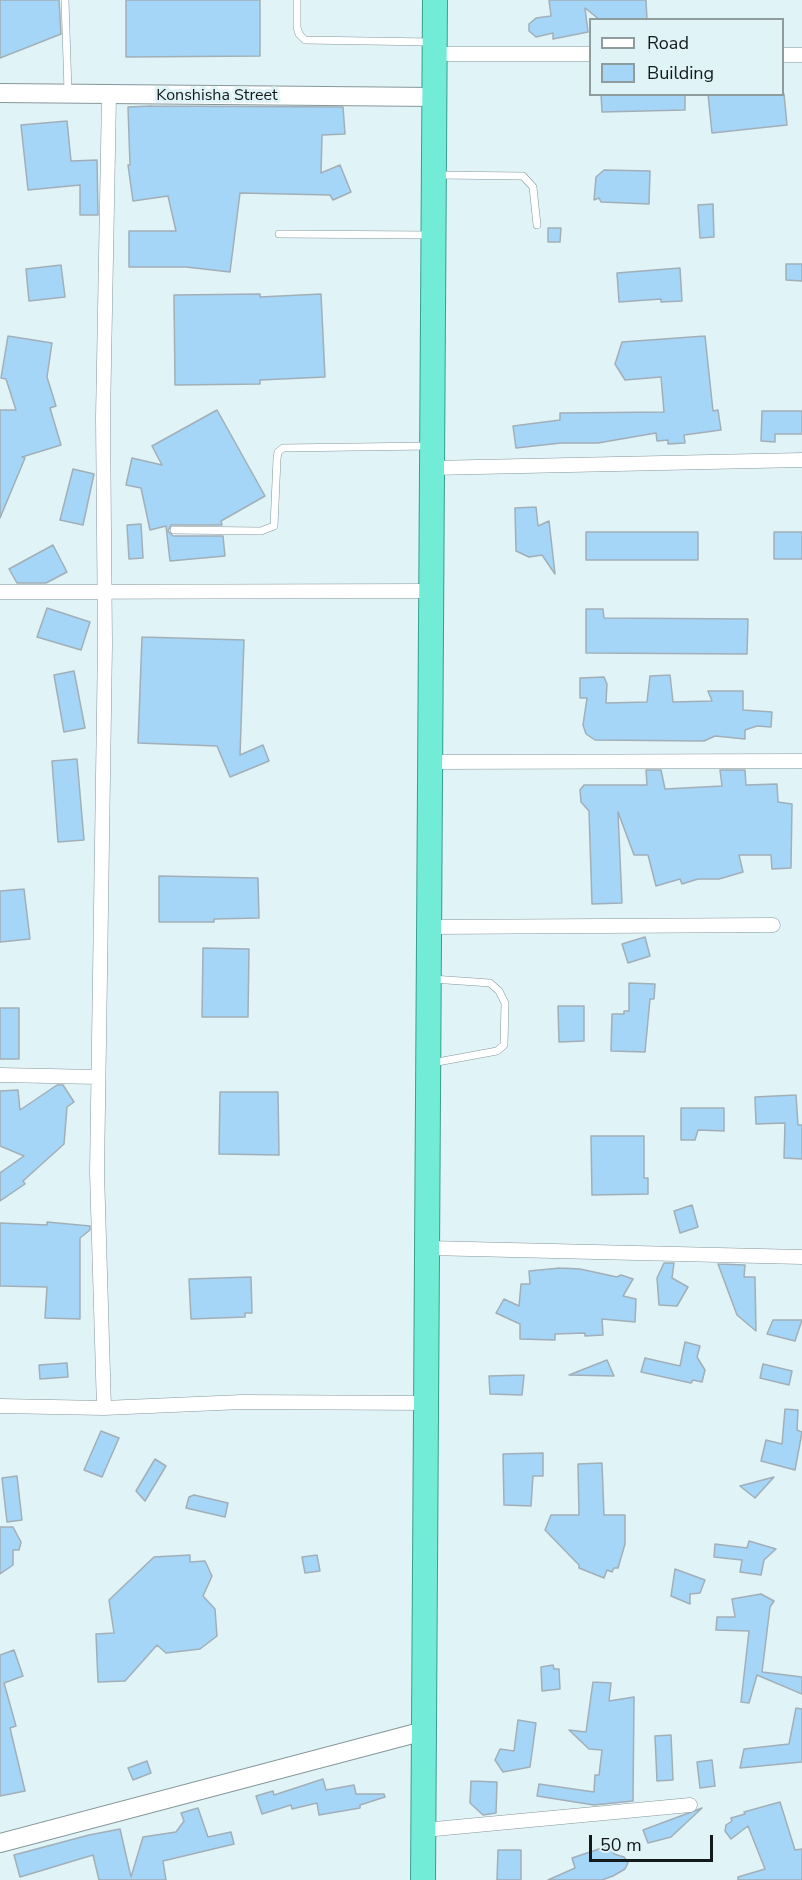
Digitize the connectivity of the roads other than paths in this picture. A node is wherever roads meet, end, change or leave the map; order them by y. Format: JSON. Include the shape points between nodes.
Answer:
{"nodes":[{"id":1,"x":65,"y":0,"type":"edge"},
{"id":2,"x":297,"y":0,"type":"edge"},
{"id":3,"x":435,"y":0,"type":"edge"},
{"id":4,"x":435,"y":48,"type":"junction"},
{"id":5,"x":589,"y":54,"type":"edge"},
{"id":6,"x":784,"y":55,"type":"edge"},
{"id":7,"x":802,"y":55,"type":"edge"},
{"id":8,"x":0,"y":93,"type":"edge"},
{"id":9,"x":68,"y":94,"type":"junction"},
{"id":10,"x":109,"y":96,"type":"junction"},
{"id":11,"x":434,"y":98,"type":"junction"},
{"id":12,"x":433,"y":175,"type":"junction"},
{"id":13,"x":537,"y":225,"type":"dead end"},
{"id":14,"x":279,"y":234,"type":"dead end"},
{"id":15,"x":433,"y":235,"type":"junction"},
{"id":16,"x":431,"y":457,"type":"junction"},
{"id":17,"x":802,"y":460,"type":"edge"},
{"id":18,"x":174,"y":530,"type":"dead end"},
{"id":19,"x":431,"y":591,"type":"junction"},
{"id":20,"x":0,"y":592,"type":"edge"},
{"id":21,"x":105,"y":592,"type":"junction"},
{"id":22,"x":802,"y":761,"type":"edge"},
{"id":23,"x":430,"y":762,"type":"junction"},
{"id":24,"x":773,"y":925,"type":"dead end"},
{"id":25,"x":430,"y":927,"type":"junction"},
{"id":26,"x":430,"y":979,"type":"junction"},
{"id":27,"x":429,"y":1063,"type":"junction"},
{"id":28,"x":0,"y":1075,"type":"edge"},
{"id":29,"x":98,"y":1077,"type":"junction"},
{"id":30,"x":428,"y":1248,"type":"junction"},
{"id":31,"x":802,"y":1257,"type":"edge"},
{"id":32,"x":426,"y":1403,"type":"junction"},
{"id":33,"x":0,"y":1406,"type":"edge"},
{"id":34,"x":104,"y":1408,"type":"junction"},
{"id":35,"x":424,"y":1731,"type":"junction"},
{"id":36,"x":690,"y":1805,"type":"dead end"},
{"id":37,"x":424,"y":1830,"type":"junction"},
{"id":38,"x":0,"y":1843,"type":"edge"},
{"id":39,"x":423,"y":1880,"type":"edge"}],
"edges":[{"from":1,"to":9,"type":"lane"},
{"from":2,"to":4,"type":"lane","via":[[297,27],[305,40]]},
{"from":3,"to":4,"type":"highway"},
{"from":4,"to":5,"type":"street"},
{"from":4,"to":11,"type":"highway"},
{"from":6,"to":7,"type":"street"},
{"from":8,"to":9,"type":"street","name":"Konshisha Street"},
{"from":9,"to":10,"type":"street","name":"Konshisha Street"},
{"from":10,"to":11,"type":"street","name":"Konshisha Street"},
{"from":10,"to":21,"type":"street","via":[[103,417]]},
{"from":11,"to":12,"type":"highway"},
{"from":12,"to":13,"type":"lane","via":[[523,176],[533,188]]},
{"from":12,"to":15,"type":"highway"},
{"from":14,"to":15,"type":"lane"},
{"from":15,"to":16,"type":"highway"},
{"from":16,"to":17,"type":"street"},
{"from":16,"to":18,"type":"lane","via":[[283,448],[277,459],[274,526],[261,531]]},
{"from":16,"to":19,"type":"highway"},
{"from":19,"to":21,"type":"street"},
{"from":19,"to":23,"type":"highway"},
{"from":20,"to":21,"type":"street"},
{"from":21,"to":29,"type":"street"},
{"from":22,"to":23,"type":"street"},
{"from":23,"to":25,"type":"highway"},
{"from":24,"to":25,"type":"street"},
{"from":25,"to":26,"type":"highway"},
{"from":26,"to":27,"type":"highway"},
{"from":26,"to":27,"type":"lane","via":[[490,983],[505,1003],[504,1045],[497,1051]]},
{"from":27,"to":30,"type":"highway"},
{"from":28,"to":29,"type":"street"},
{"from":29,"to":34,"type":"street"},
{"from":30,"to":31,"type":"street"},
{"from":30,"to":32,"type":"highway"},
{"from":32,"to":34,"type":"street","via":[[242,1402]]},
{"from":32,"to":35,"type":"highway"},
{"from":33,"to":34,"type":"street"},
{"from":35,"to":37,"type":"highway"},
{"from":35,"to":38,"type":"street"},
{"from":36,"to":37,"type":"street"},
{"from":37,"to":39,"type":"highway"}]}
